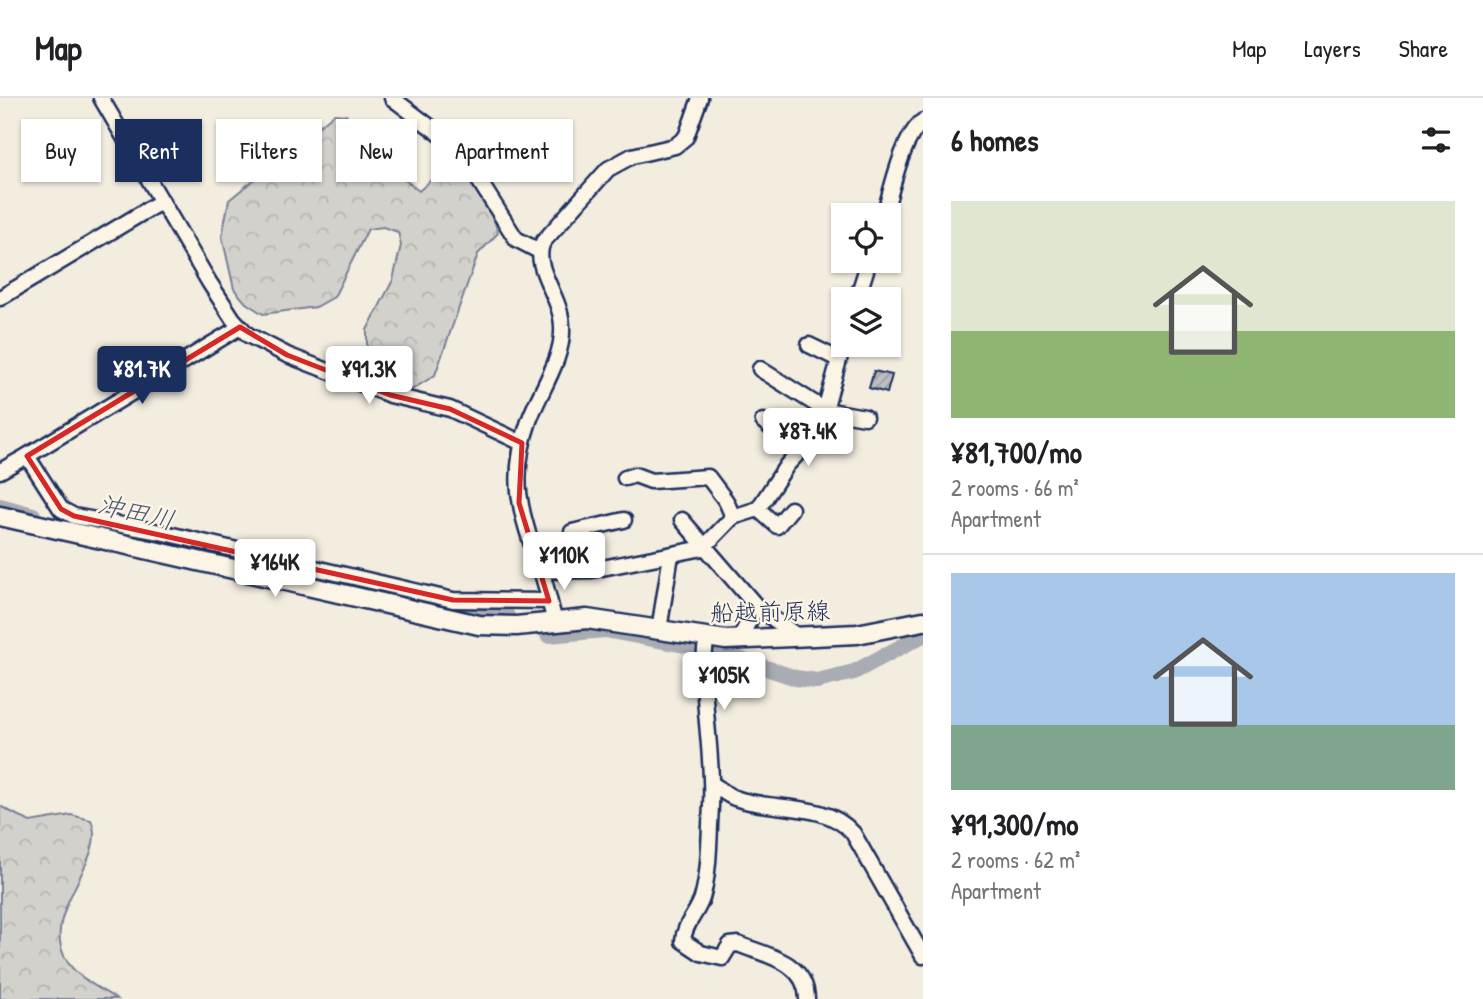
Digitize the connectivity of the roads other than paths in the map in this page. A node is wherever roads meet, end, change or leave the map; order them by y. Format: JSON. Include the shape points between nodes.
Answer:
{"nodes":[{"id":1,"x":101,"y":98,"type":"edge"},
{"id":2,"x":392,"y":98,"type":"edge"},
{"id":3,"x":700,"y":99,"type":"edge"},
{"id":4,"x":923,"y":121,"type":"edge"},
{"id":5,"x":162,"y":201,"type":"junction"},
{"id":6,"x":888,"y":203,"type":"edge"},
{"id":7,"x":538,"y":251,"type":"junction"},
{"id":8,"x":0,"y":298,"type":"edge"},
{"id":9,"x":240,"y":327,"type":"junction"},
{"id":10,"x":809,"y":345,"type":"dead end"},
{"id":11,"x":838,"y":359,"type":"joint"},
{"id":12,"x":760,"y":369,"type":"dead end"},
{"id":13,"x":825,"y":410,"type":"junction"},
{"id":14,"x":861,"y":413,"type":"dead end"},
{"id":15,"x":763,"y":421,"type":"dead end"},
{"id":16,"x":522,"y":443,"type":"junction"},
{"id":17,"x":799,"y":452,"type":"junction"},
{"id":18,"x":27,"y":456,"type":"junction"},
{"id":19,"x":0,"y":471,"type":"edge"},
{"id":20,"x":625,"y":478,"type":"dead end"},
{"id":21,"x":758,"y":509,"type":"junction"},
{"id":22,"x":791,"y":509,"type":"dead end"},
{"id":23,"x":0,"y":516,"type":"edge"},
{"id":24,"x":733,"y":517,"type":"junction"},
{"id":25,"x":624,"y":520,"type":"dead end"},
{"id":26,"x":682,"y":520,"type":"dead end"},
{"id":27,"x":703,"y":548,"type":"junction"},
{"id":28,"x":671,"y":555,"type":"junction"},
{"id":29,"x":572,"y":569,"type":"junction"},
{"id":30,"x":541,"y":571,"type":"junction"},
{"id":31,"x":549,"y":601,"type":"junction"},
{"id":32,"x":757,"y":607,"type":"junction"},
{"id":33,"x":923,"y":621,"type":"edge"},
{"id":34,"x":555,"y":622,"type":"junction"},
{"id":35,"x":659,"y":630,"type":"junction"},
{"id":36,"x":797,"y":636,"type":"junction"},
{"id":37,"x":706,"y":639,"type":"junction"},
{"id":38,"x":739,"y":639,"type":"junction"},
{"id":39,"x":712,"y":784,"type":"junction"},
{"id":40,"x":923,"y":956,"type":"edge"},
{"id":41,"x":807,"y":999,"type":"edge"}],
"edges":[{"from":1,"to":5,"type":"street"},
{"from":2,"to":7,"type":"street","via":[[445,138],[473,171],[516,239]]},
{"from":3,"to":7,"type":"street","via":[[686,136],[675,146],[632,156],[608,169]]},
{"from":4,"to":6,"type":"street","via":[[913,130]]},
{"from":5,"to":8,"type":"street"},
{"from":5,"to":9,"type":"street"},
{"from":7,"to":16,"type":"street","via":[[541,268],[557,298],[562,337]]},
{"from":9,"to":16,"type":"street","via":[[260,343],[287,355],[390,395],[450,409]]},
{"from":9,"to":18,"type":"street"},
{"from":10,"to":11,"type":"street"},
{"from":11,"to":13,"type":"street"},
{"from":12,"to":13,"type":"street"},
{"from":13,"to":14,"type":"street"},
{"from":13,"to":17,"type":"street"},
{"from":15,"to":17,"type":"street"},
{"from":16,"to":30,"type":"street","via":[[516,478],[519,502]]},
{"from":17,"to":21,"type":"street"},
{"from":18,"to":19,"type":"street"},
{"from":18,"to":31,"type":"street","via":[[61,509],[74,516],[453,600]]},
{"from":20,"to":24,"type":"street","via":[[708,477]]},
{"from":21,"to":22,"type":"street","via":[[778,526]]},
{"from":21,"to":24,"type":"street"},
{"from":23,"to":34,"type":"main road","name":"船越前原線","via":[[448,620],[504,627]]},
{"from":24,"to":27,"type":"street"},
{"from":25,"to":29,"type":"street","via":[[572,532]]},
{"from":26,"to":27,"type":"street"},
{"from":27,"to":28,"type":"street"},
{"from":27,"to":32,"type":"street"},
{"from":28,"to":29,"type":"street","via":[[592,570]]},
{"from":28,"to":35,"type":"street"},
{"from":29,"to":30,"type":"street"},
{"from":30,"to":31,"type":"street"},
{"from":31,"to":34,"type":"street"},
{"from":32,"to":36,"type":"street"},
{"from":32,"to":38,"type":"street"},
{"from":33,"to":36,"type":"main road","name":"船越前原線","via":[[858,634]]},
{"from":34,"to":35,"type":"main road","name":"船越前原線","via":[[587,620]]},
{"from":35,"to":37,"type":"main road","name":"船越前原線"},
{"from":36,"to":38,"type":"main road","name":"船越前原線"},
{"from":37,"to":38,"type":"main road","name":"船越前原線"},
{"from":37,"to":39,"type":"street","via":[[703,663]]},
{"from":39,"to":40,"type":"street","via":[[734,798],[832,817],[847,826]]},
{"from":39,"to":41,"type":"street","via":[[702,900],[683,930],[682,941],[701,953],[722,958],[730,945],[738,944],[793,966]]}]}
